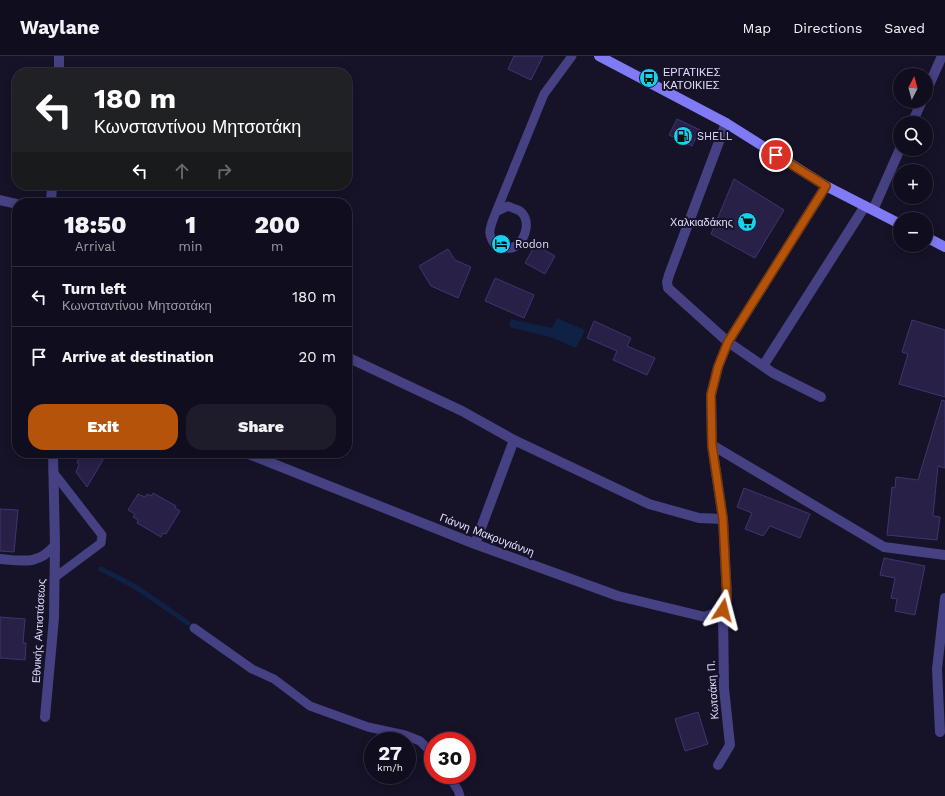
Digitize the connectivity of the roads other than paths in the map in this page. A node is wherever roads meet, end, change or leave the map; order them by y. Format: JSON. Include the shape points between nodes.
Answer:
{"nodes":[{"id":1,"x":60,"y":56,"type":"edge"},
{"id":2,"x":572,"y":56,"type":"edge"},
{"id":3,"x":599,"y":56,"type":"edge"},
{"id":4,"x":942,"y":56,"type":"edge"},
{"id":5,"x":59,"y":68,"type":"edge"},
{"id":6,"x":933,"y":76,"type":"edge"},
{"id":7,"x":726,"y":124,"type":"junction"},
{"id":8,"x":896,"y":156,"type":"edge"},
{"id":9,"x":826,"y":186,"type":"junction"},
{"id":10,"x":0,"y":200,"type":"edge"},
{"id":11,"x":12,"y":203,"type":"edge"},
{"id":12,"x":869,"y":208,"type":"junction"},
{"id":13,"x":496,"y":212,"type":"junction"},
{"id":14,"x":893,"y":220,"type":"edge"},
{"id":15,"x":933,"y":241,"type":"edge"},
{"id":16,"x":945,"y":247,"type":"edge"},
{"id":17,"x":728,"y":342,"type":"junction"},
{"id":18,"x":352,"y":361,"type":"edge"},
{"id":19,"x":763,"y":366,"type":"junction"},
{"id":20,"x":821,"y":397,"type":"dead end"},
{"id":21,"x":514,"y":440,"type":"junction"},
{"id":22,"x":712,"y":445,"type":"junction"},
{"id":23,"x":53,"y":458,"type":"edge"},
{"id":24,"x":259,"y":458,"type":"edge"},
{"id":25,"x":53,"y":472,"type":"junction"},
{"id":26,"x":723,"y":519,"type":"junction"},
{"id":27,"x":475,"y":544,"type":"junction"},
{"id":28,"x":55,"y":545,"type":"junction"},
{"id":29,"x":945,"y":555,"type":"edge"},
{"id":30,"x":0,"y":559,"type":"edge"},
{"id":31,"x":54,"y":578,"type":"junction"},
{"id":32,"x":945,"y":598,"type":"edge"},
{"id":33,"x":723,"y":610,"type":"junction"},
{"id":34,"x":194,"y":628,"type":"dead end"},
{"id":35,"x":941,"y":670,"type":"edge"},
{"id":36,"x":45,"y":718,"type":"dead end"},
{"id":37,"x":940,"y":732,"type":"dead end"},
{"id":38,"x":424,"y":745,"type":"edge"},
{"id":39,"x":718,"y":765,"type":"dead end"},
{"id":40,"x":454,"y":784,"type":"edge"},
{"id":41,"x":460,"y":796,"type":"edge"}],
"edges":[{"from":1,"to":5,"type":"street"},
{"from":2,"to":13,"type":"lane","via":[[544,94]]},
{"from":3,"to":7,"type":"main road"},
{"from":4,"to":6,"type":"street"},
{"from":7,"to":9,"type":"main road"},
{"from":7,"to":17,"type":"street","via":[[667,282],[668,288]]},
{"from":8,"to":12,"type":"street"},
{"from":9,"to":12,"type":"main road"},
{"from":9,"to":17,"type":"street","name":"Κωτσάκη Π."},
{"from":10,"to":11,"type":"street"},
{"from":12,"to":14,"type":"main road"},
{"from":12,"to":19,"type":"street"},
{"from":13,"to":13,"type":"lane","via":[[490,230],[491,240],[498,248],[516,246],[524,236],[526,222],[520,212],[508,206]]},
{"from":15,"to":16,"type":"main road"},
{"from":17,"to":19,"type":"street"},
{"from":17,"to":22,"type":"street","name":"Κωτσάκη Π.","via":[[711,395]]},
{"from":18,"to":21,"type":"street","via":[[462,411]]},
{"from":19,"to":20,"type":"street","via":[[779,377]]},
{"from":21,"to":26,"type":"street","via":[[649,504],[699,518]]},
{"from":21,"to":27,"type":"street"},
{"from":22,"to":26,"type":"street","name":"Κωτσάκη Π."},
{"from":22,"to":29,"type":"street","via":[[884,547]]},
{"from":23,"to":25,"type":"street","name":"Εθνικής Αντιστάσεως"},
{"from":24,"to":27,"type":"street","name":"Γιάννη Μακρυγιάννη"},
{"from":25,"to":28,"type":"street","name":"Εθνικής Αντιστάσεως"},
{"from":25,"to":31,"type":"lane","via":[[102,535],[101,543]]},
{"from":26,"to":33,"type":"street","name":"Κωτσάκη Π.","via":[[727,598]]},
{"from":27,"to":33,"type":"street","name":"Γιάννη Μακρυγιάννη","via":[[618,596],[705,617]]},
{"from":28,"to":30,"type":"street","via":[[49,553],[38,560]]},
{"from":28,"to":31,"type":"street","name":"Εθνικής Αντιστάσεως"},
{"from":31,"to":36,"type":"street","name":"Εθνικής Αντιστάσεως","via":[[54,618]]},
{"from":32,"to":35,"type":"street"},
{"from":33,"to":39,"type":"street","name":"Κωτσάκη Π.","via":[[724,688],[730,745]]},
{"from":34,"to":38,"type":"lane","via":[[252,669],[274,679],[310,706],[368,727],[405,735]]},
{"from":35,"to":37,"type":"street"},
{"from":40,"to":41,"type":"lane"}]}
